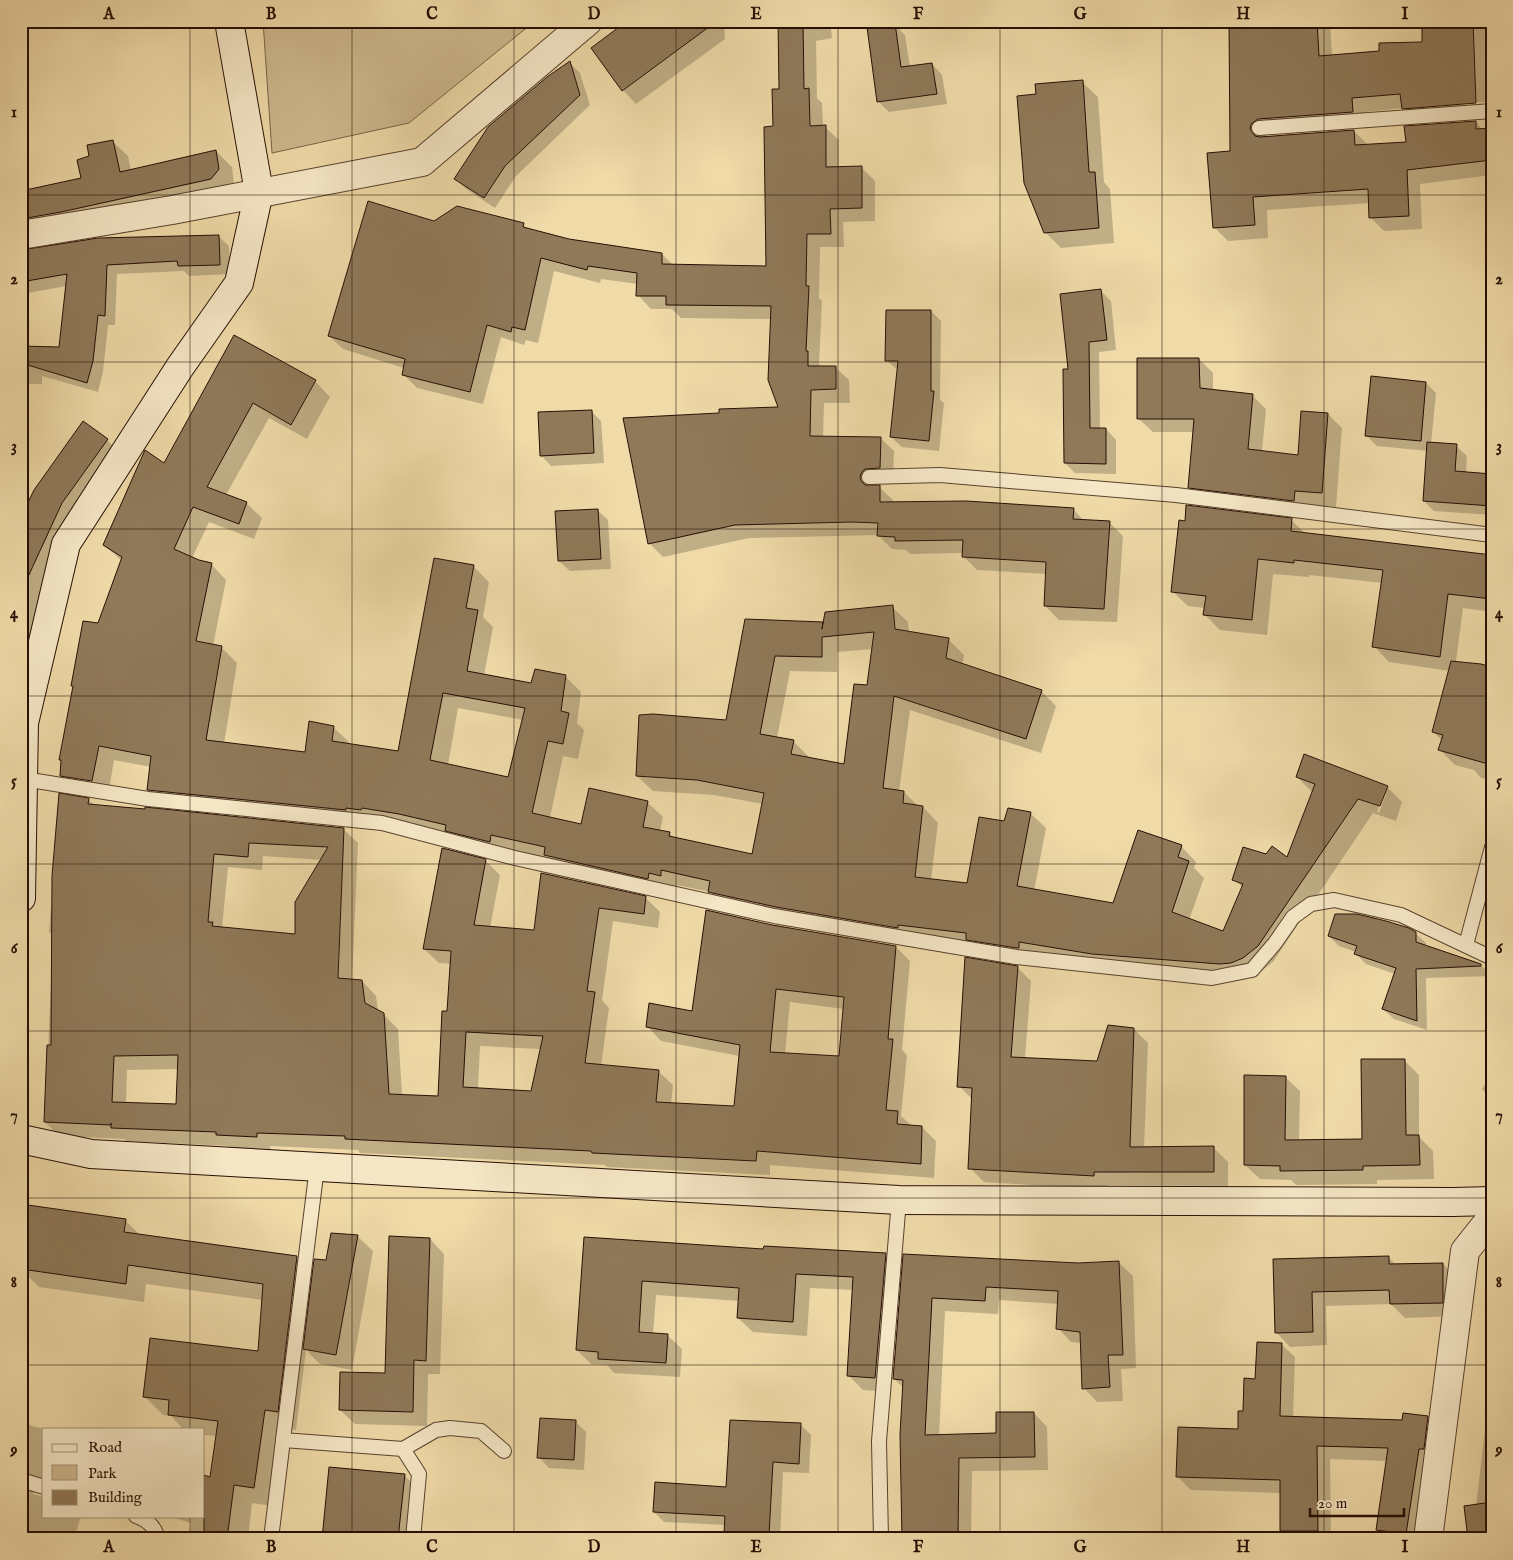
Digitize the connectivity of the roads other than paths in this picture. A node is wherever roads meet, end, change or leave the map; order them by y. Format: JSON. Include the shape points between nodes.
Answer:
{"nodes":[{"id":1,"x":229,"y":21,"type":"edge"},
{"id":2,"x":588,"y":21,"type":"edge"},
{"id":3,"x":1492,"y":111,"type":"edge"},
{"id":4,"x":1259,"y":128,"type":"dead end"},
{"id":5,"x":259,"y":192,"type":"junction"},
{"id":6,"x":21,"y":235,"type":"edge"},
{"id":7,"x":868,"y":477,"type":"dead end"},
{"id":8,"x":1492,"y":535,"type":"edge"},
{"id":9,"x":23,"y":794,"type":"edge"},
{"id":10,"x":1492,"y":848,"type":"edge"},
{"id":11,"x":21,"y":898,"type":"edge"},
{"id":12,"x":1466,"y":945,"type":"junction"},
{"id":13,"x":1492,"y":958,"type":"edge"},
{"id":14,"x":21,"y":1139,"type":"edge"},
{"id":15,"x":317,"y":1167,"type":"junction"},
{"id":16,"x":899,"y":1200,"type":"junction"},
{"id":17,"x":1492,"y":1201,"type":"edge"},
{"id":18,"x":1492,"y":1217,"type":"edge"},
{"id":19,"x":283,"y":1440,"type":"junction"},
{"id":20,"x":403,"y":1449,"type":"junction"},
{"id":21,"x":504,"y":1451,"type":"dead end"},
{"id":22,"x":21,"y":1480,"type":"edge"},
{"id":23,"x":42,"y":1486,"type":"edge"},
{"id":24,"x":142,"y":1518,"type":"edge"},
{"id":25,"x":157,"y":1539,"type":"edge"},
{"id":26,"x":271,"y":1539,"type":"edge"},
{"id":27,"x":413,"y":1539,"type":"edge"},
{"id":28,"x":881,"y":1539,"type":"edge"},
{"id":29,"x":1428,"y":1539,"type":"edge"}],
"edges":[{"from":1,"to":5,"type":"street"},
{"from":2,"to":5,"type":"street","via":[[422,162]]},
{"from":3,"to":4,"type":"lane"},
{"from":5,"to":6,"type":"street"},
{"from":5,"to":9,"type":"street","via":[[239,282],[66,544],[24,722]]},
{"from":7,"to":8,"type":"lane","via":[[940,475],[1176,495]]},
{"from":9,"to":11,"type":"street"},
{"from":9,"to":12,"type":"lane","via":[[148,800],[382,823],[515,858],[774,916],[1016,957],[1212,978],[1252,970],[1293,917],[1310,904],[1334,900],[1400,915]]},
{"from":10,"to":12,"type":"lane"},
{"from":12,"to":13,"type":"lane"},
{"from":14,"to":15,"type":"street","via":[[91,1154]]},
{"from":15,"to":16,"type":"street"},
{"from":15,"to":19,"type":"lane"},
{"from":16,"to":17,"type":"street"},
{"from":16,"to":28,"type":"lane","via":[[879,1441]]},
{"from":18,"to":29,"type":"street","via":[[1465,1251]]},
{"from":19,"to":20,"type":"lane"},
{"from":19,"to":26,"type":"lane"},
{"from":20,"to":21,"type":"lane","via":[[436,1430],[450,1428],[481,1431]]},
{"from":20,"to":27,"type":"lane","via":[[419,1474]]},
{"from":22,"to":23,"type":"lane"},
{"from":24,"to":25,"type":"lane","via":[[156,1532]]}]}
